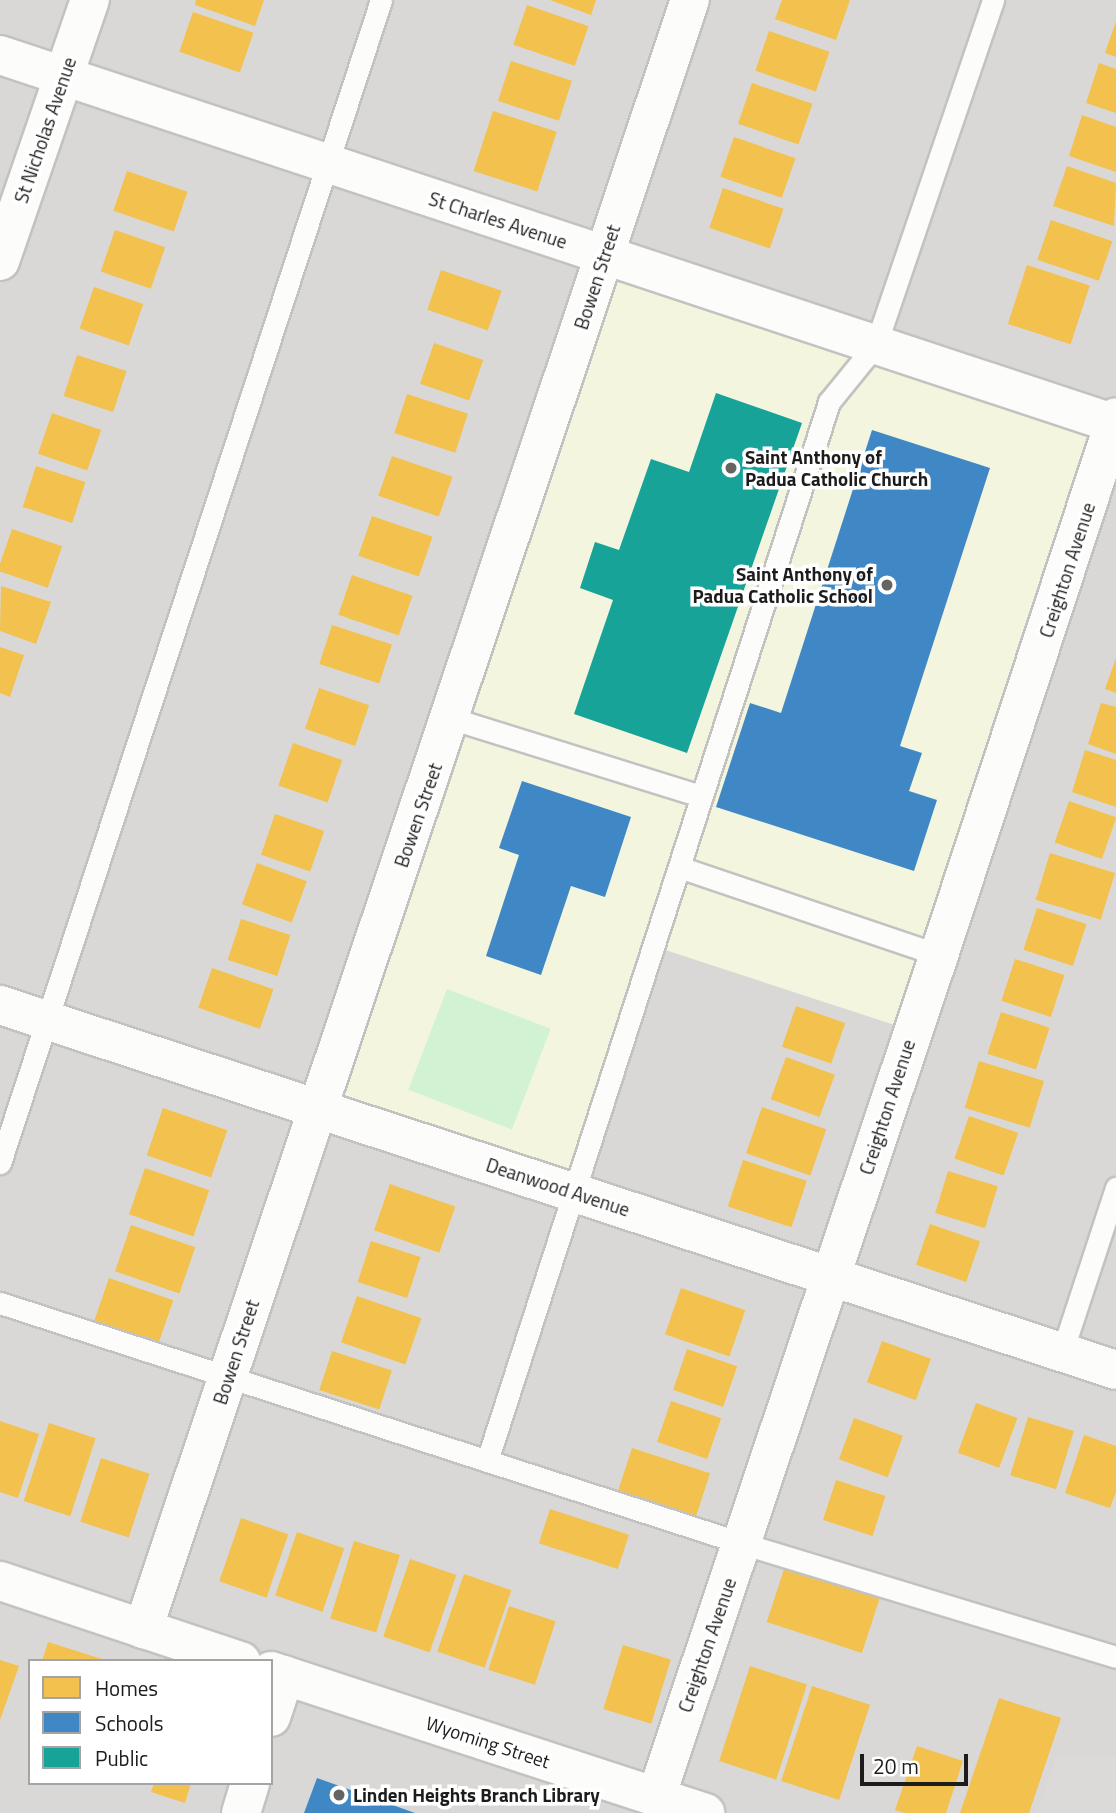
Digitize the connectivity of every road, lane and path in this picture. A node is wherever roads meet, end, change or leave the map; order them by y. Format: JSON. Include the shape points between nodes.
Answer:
{"nodes":[{"id":1,"x":90,"y":0,"type":"edge"},
{"id":2,"x":381,"y":0,"type":"edge"},
{"id":3,"x":690,"y":0,"type":"edge"},
{"id":4,"x":993,"y":0,"type":"edge"},
{"id":5,"x":0,"y":55,"type":"edge"},
{"id":6,"x":64,"y":79,"type":"junction"},
{"id":7,"x":327,"y":164,"type":"junction"},
{"id":8,"x":604,"y":254,"type":"junction"},
{"id":9,"x":0,"y":261,"type":"edge"},
{"id":10,"x":876,"y":344,"type":"junction"},
{"id":11,"x":1115,"y":422,"type":"edge"},
{"id":12,"x":450,"y":718,"type":"junction"},
{"id":13,"x":701,"y":796,"type":"junction"},
{"id":14,"x":679,"y":867,"type":"junction"},
{"id":15,"x":939,"y":955,"type":"junction"},
{"id":16,"x":0,"y":1004,"type":"edge"},
{"id":17,"x":47,"y":1021,"type":"junction"},
{"id":18,"x":317,"y":1107,"type":"junction"},
{"id":19,"x":0,"y":1163,"type":"edge"},
{"id":20,"x":1116,"y":1188,"type":"edge"},
{"id":21,"x":572,"y":1192,"type":"junction"},
{"id":22,"x":831,"y":1277,"type":"junction"},
{"id":23,"x":0,"y":1303,"type":"edge"},
{"id":24,"x":1062,"y":1352,"type":"junction"},
{"id":25,"x":1116,"y":1370,"type":"edge"},
{"id":26,"x":227,"y":1378,"type":"junction"},
{"id":27,"x":487,"y":1461,"type":"junction"},
{"id":28,"x":741,"y":1543,"type":"junction"},
{"id":29,"x":0,"y":1581,"type":"edge"},
{"id":30,"x":143,"y":1629,"type":"junction"},
{"id":31,"x":1116,"y":1657,"type":"edge"},
{"id":32,"x":235,"y":1659,"type":"edge"},
{"id":33,"x":278,"y":1673,"type":"edge"},
{"id":34,"x":273,"y":1704,"type":"edge"},
{"id":35,"x":249,"y":1785,"type":"edge"},
{"id":36,"x":656,"y":1797,"type":"junction"},
{"id":37,"x":241,"y":1813,"type":"edge"},
{"id":38,"x":705,"y":1813,"type":"edge"}],
"edges":[{"from":1,"to":6,"type":"street","name":"St Nicholas Avenue"},
{"from":2,"to":7,"type":"lane"},
{"from":3,"to":8,"type":"street","name":"Bowen Street"},
{"from":4,"to":10,"type":"lane"},
{"from":5,"to":6,"type":"street","name":"St Charles Avenue"},
{"from":6,"to":7,"type":"street","name":"St Charles Avenue"},
{"from":6,"to":9,"type":"street","name":"St Nicholas Avenue"},
{"from":7,"to":8,"type":"street","name":"St Charles Avenue"},
{"from":7,"to":17,"type":"lane"},
{"from":8,"to":10,"type":"street","name":"St Charles Avenue"},
{"from":8,"to":12,"type":"street","name":"Bowen Street"},
{"from":10,"to":11,"type":"street","name":"St Charles Avenue"},
{"from":10,"to":13,"type":"lane","via":[[829,402]]},
{"from":11,"to":15,"type":"street","name":"Creighton Avenue"},
{"from":12,"to":13,"type":"lane"},
{"from":12,"to":18,"type":"street","name":"Bowen Street"},
{"from":13,"to":14,"type":"lane"},
{"from":14,"to":15,"type":"lane"},
{"from":14,"to":21,"type":"lane"},
{"from":15,"to":22,"type":"street","name":"Creighton Avenue"},
{"from":16,"to":17,"type":"street","name":"Deanwood Avenue"},
{"from":17,"to":18,"type":"street","name":"Deanwood Avenue"},
{"from":17,"to":19,"type":"lane"},
{"from":18,"to":21,"type":"street","name":"Deanwood Avenue"},
{"from":18,"to":26,"type":"street","name":"Bowen Street"},
{"from":20,"to":24,"type":"lane"},
{"from":21,"to":22,"type":"street","name":"Deanwood Avenue"},
{"from":21,"to":27,"type":"lane"},
{"from":22,"to":24,"type":"street","name":"Deanwood Avenue"},
{"from":22,"to":28,"type":"street","name":"Creighton Avenue"},
{"from":23,"to":26,"type":"lane"},
{"from":24,"to":25,"type":"street","name":"Deanwood Avenue"},
{"from":26,"to":27,"type":"lane"},
{"from":26,"to":30,"type":"street","name":"Bowen Street"},
{"from":27,"to":28,"type":"lane"},
{"from":28,"to":31,"type":"lane"},
{"from":28,"to":36,"type":"street","name":"Creighton Avenue"},
{"from":29,"to":30,"type":"street"},
{"from":30,"to":32,"type":"street"},
{"from":33,"to":34,"type":"street"},
{"from":33,"to":36,"type":"street","name":"Wyoming Street"},
{"from":35,"to":37,"type":"street"},
{"from":36,"to":38,"type":"street","name":"Wyoming Street"}]}
